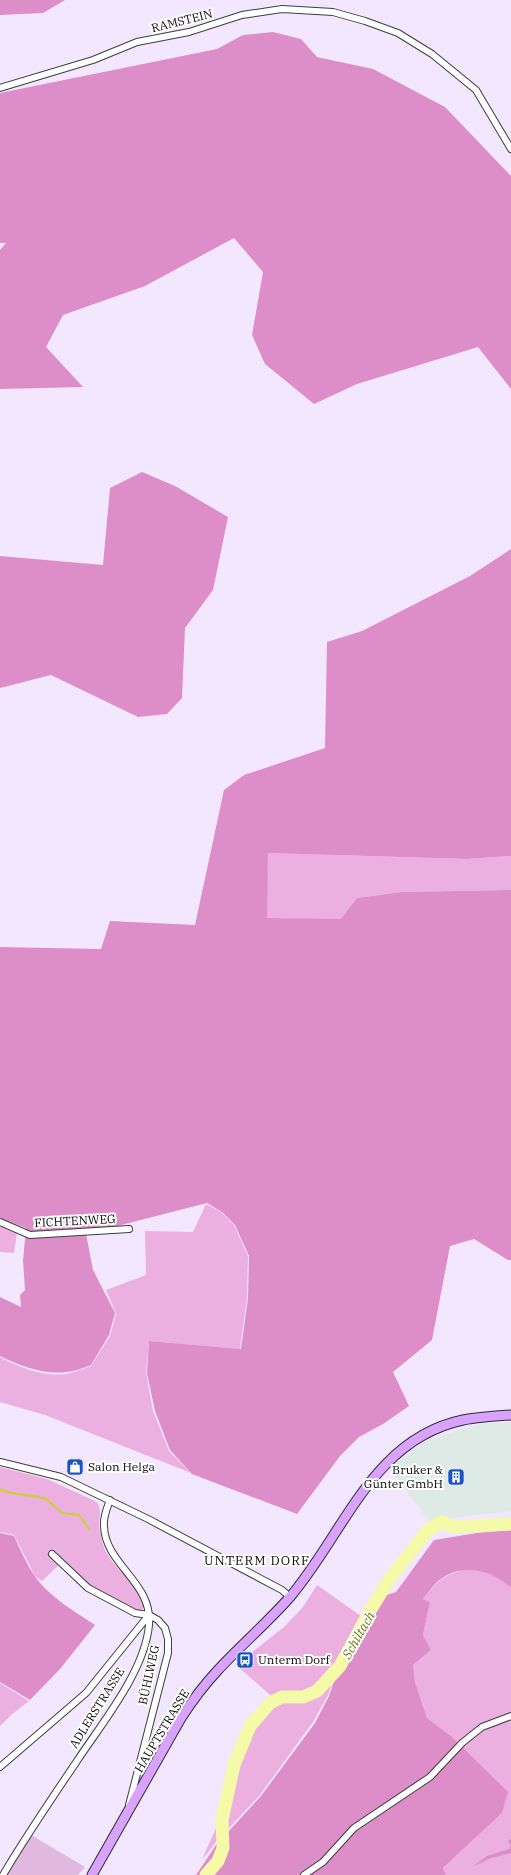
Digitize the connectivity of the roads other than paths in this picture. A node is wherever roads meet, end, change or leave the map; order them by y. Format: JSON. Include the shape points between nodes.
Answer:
{"nodes":[{"id":1,"x":0,"y":88,"type":"edge"},
{"id":2,"x":511,"y":149,"type":"edge"},
{"id":3,"x":0,"y":1222,"type":"edge"},
{"id":4,"x":129,"y":1230,"type":"dead end"},
{"id":5,"x":511,"y":1415,"type":"edge"},
{"id":6,"x":0,"y":1462,"type":"edge"},
{"id":7,"x":110,"y":1500,"type":"junction"},
{"id":8,"x":52,"y":1554,"type":"dead end"},
{"id":9,"x":290,"y":1597,"type":"junction"},
{"id":10,"x":149,"y":1615,"type":"junction"},
{"id":11,"x":511,"y":1716,"type":"edge"},
{"id":12,"x":0,"y":1767,"type":"edge"},
{"id":13,"x":126,"y":1815,"type":"junction"},
{"id":14,"x":3,"y":1875,"type":"edge"},
{"id":15,"x":92,"y":1875,"type":"edge"},
{"id":16,"x":304,"y":1875,"type":"edge"}],
"edges":[{"from":1,"to":2,"type":"street","name":"RAMSTEIN","via":[[93,60],[137,42],[189,32],[242,15],[282,9],[333,12],[398,33],[432,54],[476,90]]},
{"from":3,"to":4,"type":"street","name":"FICHTENWEG","via":[[30,1235]]},
{"from":5,"to":9,"type":"main road","via":[[462,1420],[438,1428],[420,1437],[389,1459],[353,1506],[313,1569]]},
{"from":6,"to":7,"type":"street","via":[[61,1477]]},
{"from":7,"to":9,"type":"street","via":[[282,1590]]},
{"from":7,"to":10,"type":"street","name":"ADLERSTRASSE","via":[[104,1515],[106,1540],[112,1553],[131,1575],[148,1604]]},
{"from":8,"to":10,"type":"street","name":"BÜHLWEG","via":[[88,1588],[135,1613]]},
{"from":9,"to":13,"type":"main road","name":"HAUPTSTRASSE","via":[[219,1669],[193,1701]]},
{"from":10,"to":12,"type":"street","via":[[86,1693]]},
{"from":10,"to":13,"type":"street","name":"BÜHLWEG","via":[[165,1628],[168,1653]]},
{"from":10,"to":14,"type":"street","name":"ADLERSTRASSE","via":[[149,1625],[141,1654],[117,1702],[26,1836]]},
{"from":11,"to":16,"type":"street","via":[[482,1727],[462,1743],[430,1777],[354,1828],[323,1862]]},
{"from":13,"to":15,"type":"main road","name":"HAUPTSTRASSE"}]}
